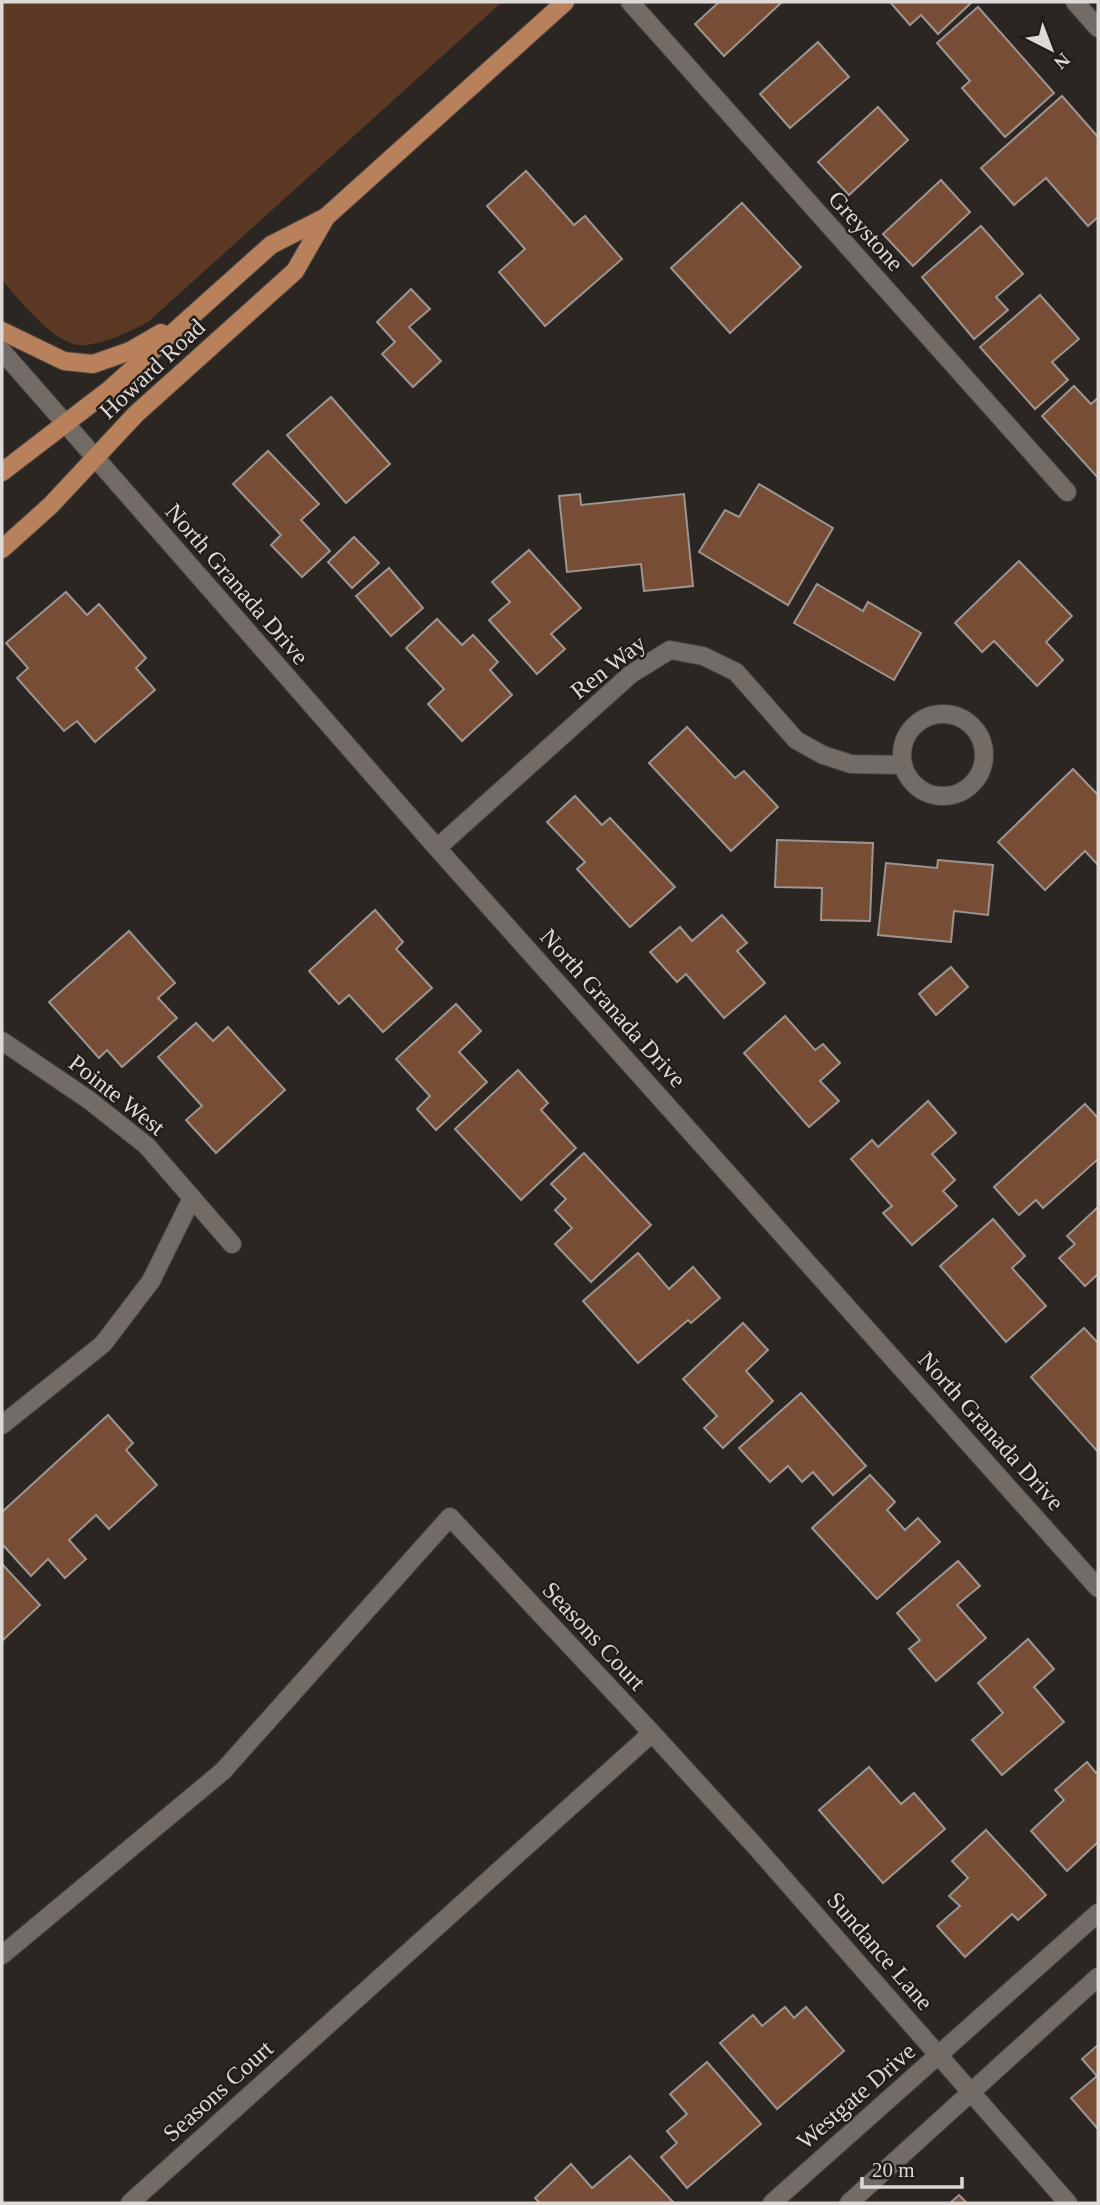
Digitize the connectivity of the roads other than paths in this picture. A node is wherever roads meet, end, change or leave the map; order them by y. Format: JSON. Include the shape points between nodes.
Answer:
{"nodes":[{"id":1,"x":565,"y":2,"type":"edge"},
{"id":2,"x":629,"y":2,"type":"edge"},
{"id":3,"x":1075,"y":2,"type":"edge"},
{"id":4,"x":1098,"y":28,"type":"edge"},
{"id":5,"x":326,"y":217,"type":"junction"},
{"id":6,"x":197,"y":312,"type":"junction"},
{"id":7,"x":2,"y":331,"type":"edge"},
{"id":8,"x":2,"y":351,"type":"edge"},
{"id":9,"x":65,"y":425,"type":"junction"},
{"id":10,"x":94,"y":458,"type":"junction"},
{"id":11,"x":2,"y":472,"type":"edge"},
{"id":12,"x":1067,"y":492,"type":"dead end"},
{"id":13,"x":2,"y":549,"type":"edge"},
{"id":14,"x":902,"y":765,"type":"junction"},
{"id":15,"x":437,"y":848,"type":"junction"},
{"id":16,"x":2,"y":1041,"type":"edge"},
{"id":17,"x":191,"y":1200,"type":"junction"},
{"id":18,"x":232,"y":1244,"type":"dead end"},
{"id":19,"x":2,"y":1425,"type":"edge"},
{"id":20,"x":1098,"y":1588,"type":"edge"},
{"id":21,"x":652,"y":1734,"type":"junction"},
{"id":22,"x":1098,"y":1913,"type":"edge"},
{"id":23,"x":2,"y":1955,"type":"edge"},
{"id":24,"x":1098,"y":1977,"type":"edge"},
{"id":25,"x":938,"y":2056,"type":"junction"},
{"id":26,"x":971,"y":2094,"type":"junction"},
{"id":27,"x":130,"y":2203,"type":"edge"},
{"id":28,"x":772,"y":2203,"type":"edge"},
{"id":29,"x":849,"y":2203,"type":"edge"},
{"id":30,"x":1068,"y":2203,"type":"edge"}],
"edges":[{"from":1,"to":5,"type":"main road","name":"Howard Road"},
{"from":2,"to":12,"type":"street","name":"Greystone"},
{"from":3,"to":4,"type":"street"},
{"from":5,"to":6,"type":"main road","name":"Howard Road","via":[[271,245]]},
{"from":5,"to":10,"type":"main road","name":"Howard Road","via":[[295,271],[136,414]]},
{"from":6,"to":7,"type":"main road","via":[[130,351],[93,365],[64,361]]},
{"from":6,"to":9,"type":"main road","name":"Howard Road"},
{"from":8,"to":9,"type":"street","name":"North Granada Drive"},
{"from":9,"to":10,"type":"street","name":"North Granada Drive"},
{"from":9,"to":11,"type":"main road","name":"Howard Road"},
{"from":10,"to":13,"type":"main road","name":"Howard Road"},
{"from":10,"to":15,"type":"street","name":"North Granada Drive"},
{"from":14,"to":14,"type":"street","via":[[907,777],[927,794],[953,796],[965,790],[982,770],[983,743],[966,720],[939,714],[914,726],[906,737]]},
{"from":14,"to":15,"type":"street","name":"Ren Way","via":[[851,764],[823,755],[796,740],[736,672],[704,656],[670,650],[631,674]]},
{"from":15,"to":20,"type":"street","name":"North Granada Drive"},
{"from":16,"to":17,"type":"street","name":"Pointe West","via":[[147,1146]]},
{"from":17,"to":18,"type":"street","name":"Pointe West"},
{"from":17,"to":19,"type":"street","via":[[151,1281],[103,1344]]},
{"from":21,"to":23,"type":"street","name":"Seasons Court","via":[[450,1517],[223,1771]]},
{"from":21,"to":25,"type":"street","name":"Sundance Lane"},
{"from":21,"to":27,"type":"street","name":"Seasons Court"},
{"from":22,"to":25,"type":"street","name":"Westgate Drive"},
{"from":24,"to":26,"type":"street"},
{"from":25,"to":26,"type":"street","name":"Sundance Lane"},
{"from":25,"to":28,"type":"street","name":"Westgate Drive"},
{"from":26,"to":29,"type":"street"},
{"from":26,"to":30,"type":"street","name":"Sundance Lane"}]}
